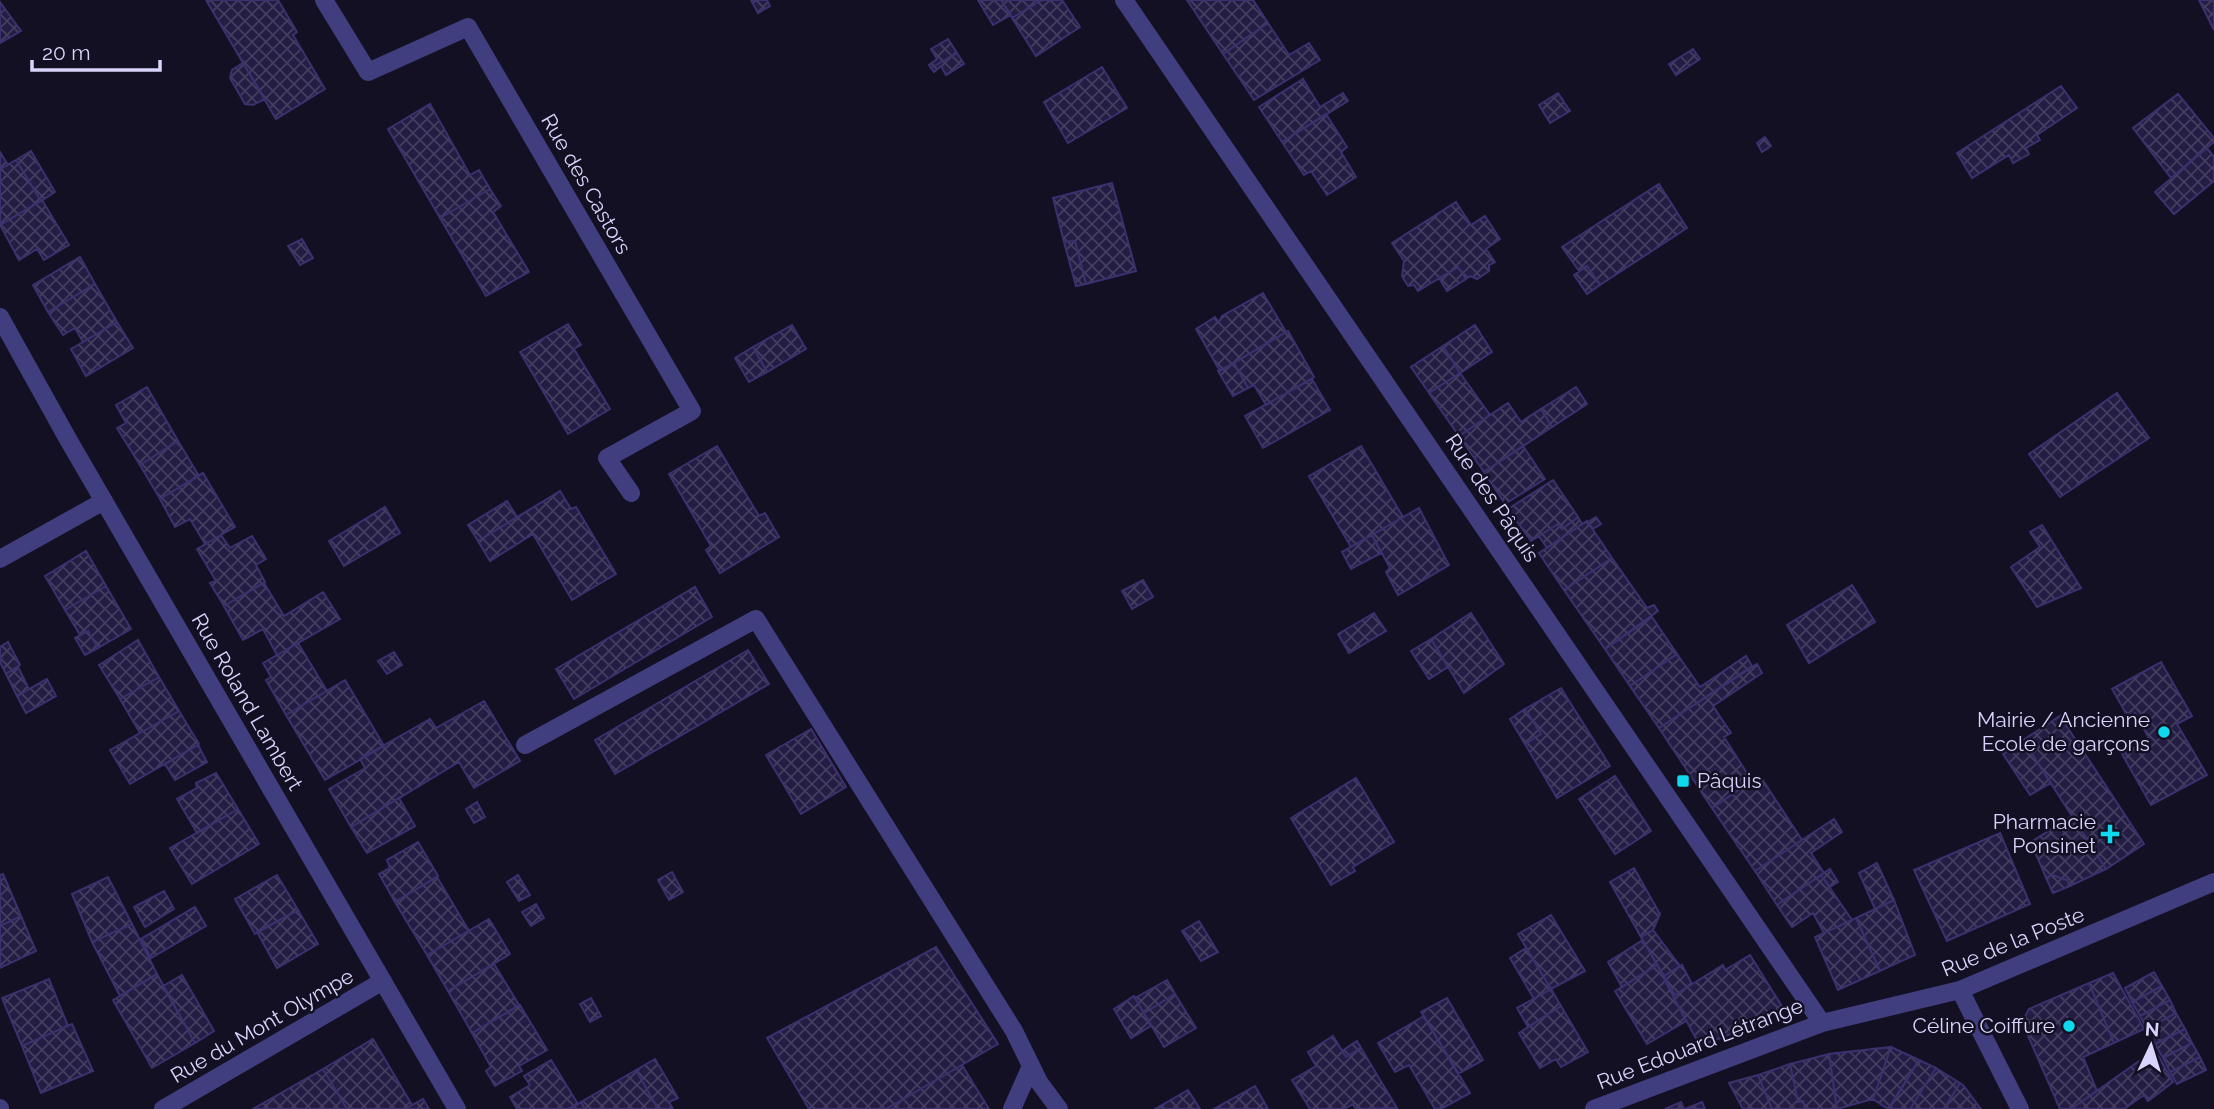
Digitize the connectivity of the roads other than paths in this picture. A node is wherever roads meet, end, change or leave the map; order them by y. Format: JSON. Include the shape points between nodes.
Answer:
{"nodes":[{"id":1,"x":324,"y":0,"type":"edge"},
{"id":2,"x":1124,"y":0,"type":"edge"},
{"id":3,"x":0,"y":317,"type":"edge"},
{"id":4,"x":631,"y":493,"type":"dead end"},
{"id":5,"x":104,"y":500,"type":"junction"},
{"id":6,"x":0,"y":559,"type":"edge"},
{"id":7,"x":525,"y":746,"type":"dead end"},
{"id":8,"x":2214,"y":883,"type":"edge"},
{"id":9,"x":383,"y":982,"type":"junction"},
{"id":10,"x":1960,"y":990,"type":"junction"},
{"id":11,"x":1822,"y":1023,"type":"junction"},
{"id":12,"x":1031,"y":1066,"type":"junction"},
{"id":13,"x":163,"y":1109,"type":"edge"},
{"id":14,"x":457,"y":1109,"type":"edge"},
{"id":15,"x":1012,"y":1109,"type":"edge"},
{"id":16,"x":1059,"y":1109,"type":"edge"},
{"id":17,"x":1594,"y":1109,"type":"edge"},
{"id":18,"x":2020,"y":1109,"type":"edge"}],
"edges":[{"from":1,"to":4,"type":"street","name":"Rue des Castors","via":[[368,72],[468,27],[692,411],[607,458]]},
{"from":2,"to":11,"type":"street","name":"Rue des Pâquis"},
{"from":3,"to":5,"type":"street","name":"Rue Roland Lambert"},
{"from":5,"to":6,"type":"street"},
{"from":5,"to":9,"type":"street","name":"Rue Roland Lambert"},
{"from":7,"to":12,"type":"street","via":[[756,619],[1014,1031]]},
{"from":8,"to":10,"type":"street","name":"Rue de la Poste"},
{"from":9,"to":13,"type":"street","name":"Rue du Mont Olympe"},
{"from":9,"to":14,"type":"street","name":"Rue Roland Lambert"},
{"from":10,"to":11,"type":"street","name":"Rue de la Poste"},
{"from":10,"to":18,"type":"street"},
{"from":11,"to":17,"type":"street","name":"Rue Edouard Létrange"},
{"from":12,"to":15,"type":"street"},
{"from":12,"to":16,"type":"street"}]}
